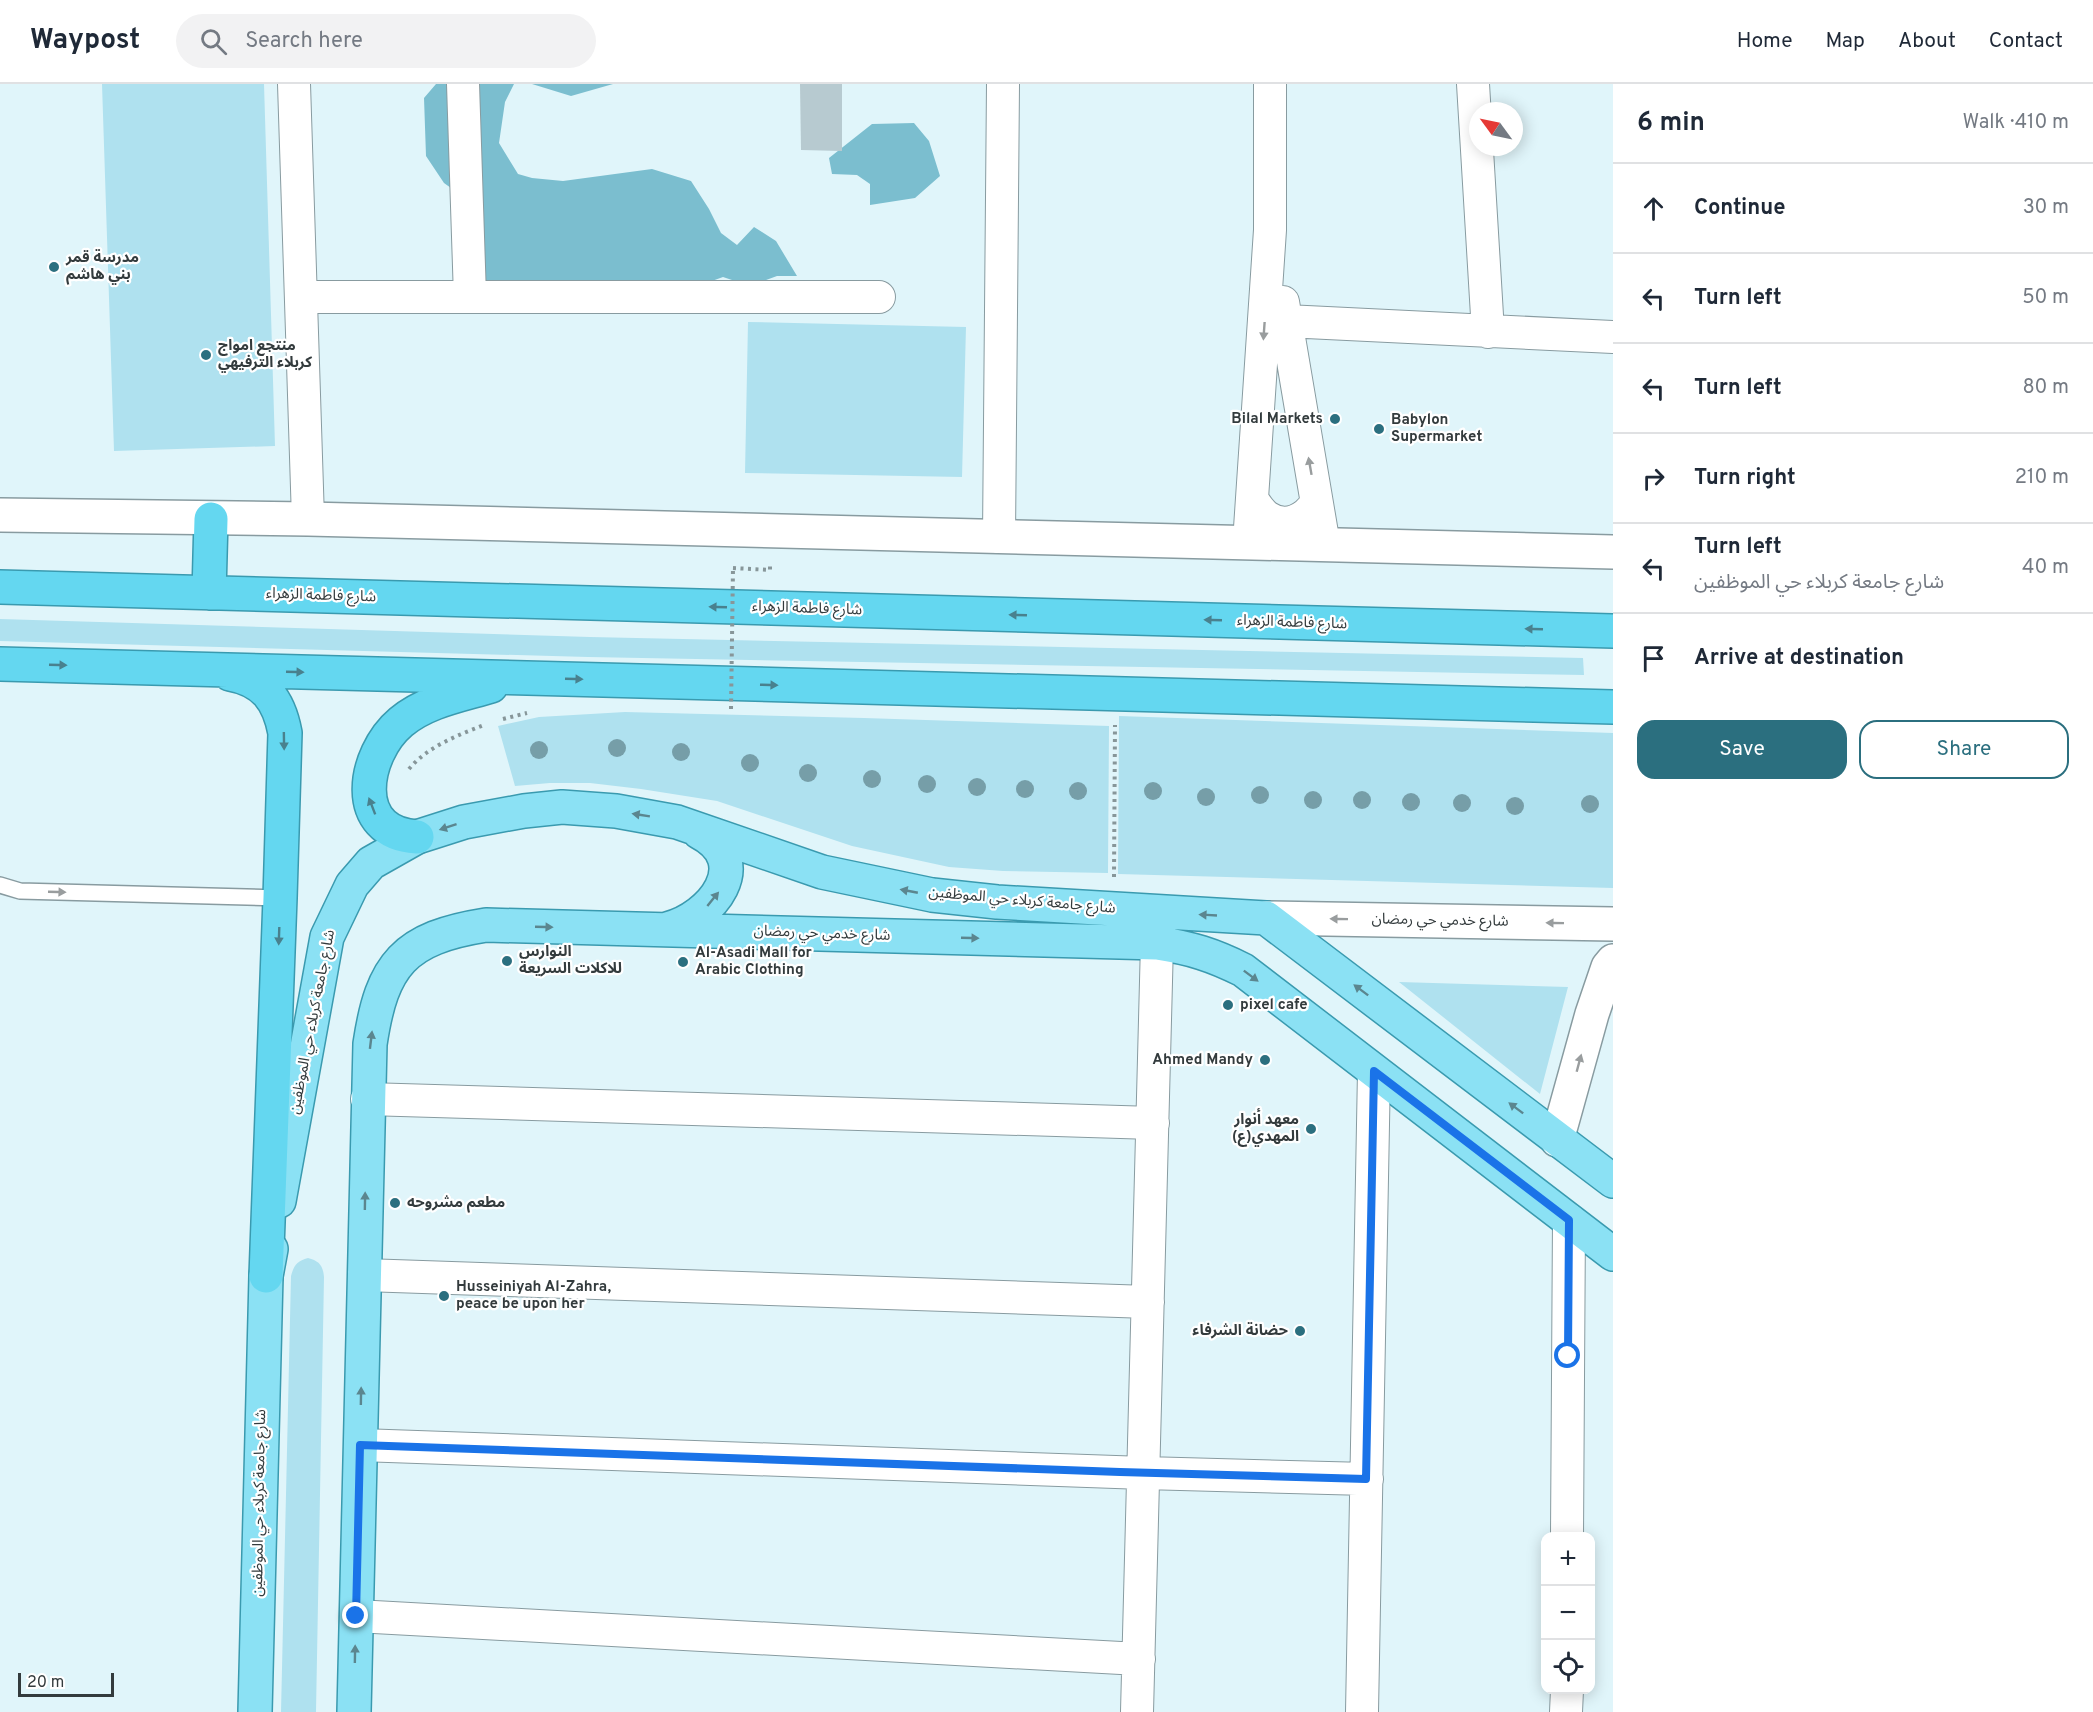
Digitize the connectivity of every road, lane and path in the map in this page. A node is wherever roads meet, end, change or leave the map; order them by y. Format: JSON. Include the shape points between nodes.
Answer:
{"nodes":[{"id":1,"x":294,"y":84,"type":"edge"},
{"id":2,"x":463,"y":84,"type":"edge"},
{"id":3,"x":1003,"y":84,"type":"edge"},
{"id":4,"x":1270,"y":84,"type":"edge"},
{"id":5,"x":1473,"y":84,"type":"edge"},
{"id":6,"x":1270,"y":230,"type":"junction"},
{"id":7,"x":301,"y":297,"type":"junction"},
{"id":8,"x":470,"y":297,"type":"junction"},
{"id":9,"x":879,"y":297,"type":"dead end"},
{"id":10,"x":1286,"y":321,"type":"junction"},
{"id":11,"x":1488,"y":332,"type":"junction"},
{"id":12,"x":1613,"y":337,"type":"edge"},
{"id":13,"x":1252,"y":499,"type":"junction"},
{"id":14,"x":1316,"y":503,"type":"junction"},
{"id":15,"x":0,"y":514,"type":"edge"},
{"id":16,"x":212,"y":519,"type":"junction"},
{"id":17,"x":308,"y":519,"type":"junction"},
{"id":18,"x":999,"y":537,"type":"junction"},
{"id":19,"x":1249,"y":543,"type":"junction"},
{"id":20,"x":1324,"y":545,"type":"junction"},
{"id":21,"x":1613,"y":552,"type":"edge"},
{"id":22,"x":770,"y":570,"type":"dead end"},
{"id":23,"x":0,"y":588,"type":"edge"},
{"id":24,"x":210,"y":593,"type":"junction"},
{"id":25,"x":1598,"y":631,"type":"edge"},
{"id":26,"x":1613,"y":649,"type":"edge"},
{"id":27,"x":0,"y":664,"type":"edge"},
{"id":28,"x":205,"y":669,"type":"junction"},
{"id":29,"x":524,"y":678,"type":"junction"},
{"id":30,"x":1613,"y":687,"type":"edge"},
{"id":31,"x":1117,"y":694,"type":"junction"},
{"id":32,"x":1577,"y":706,"type":"junction"},
{"id":33,"x":1613,"y":707,"type":"edge"},
{"id":34,"x":731,"y":709,"type":"dead end"},
{"id":35,"x":677,"y":822,"type":"junction"},
{"id":36,"x":417,"y":837,"type":"junction"},
{"id":37,"x":0,"y":885,"type":"edge"},
{"id":38,"x":280,"y":898,"type":"junction"},
{"id":39,"x":1114,"y":909,"type":"junction"},
{"id":40,"x":1266,"y":918,"type":"junction"},
{"id":41,"x":1613,"y":924,"type":"edge"},
{"id":42,"x":665,"y":930,"type":"junction"},
{"id":43,"x":1157,"y":943,"type":"junction"},
{"id":44,"x":1613,"y":961,"type":"edge"},
{"id":45,"x":1603,"y":1018,"type":"edge"},
{"id":46,"x":1374,"y":1071,"type":"junction"},
{"id":47,"x":367,"y":1099,"type":"junction"},
{"id":48,"x":1153,"y":1123,"type":"junction"},
{"id":49,"x":1557,"y":1140,"type":"junction"},
{"id":50,"x":1613,"y":1181,"type":"edge"},
{"id":51,"x":1569,"y":1220,"type":"junction"},
{"id":52,"x":1613,"y":1254,"type":"edge"},
{"id":53,"x":364,"y":1275,"type":"junction"},
{"id":54,"x":266,"y":1276,"type":"junction"},
{"id":55,"x":1148,"y":1302,"type":"junction"},
{"id":56,"x":360,"y":1445,"type":"junction"},
{"id":57,"x":1144,"y":1473,"type":"junction"},
{"id":58,"x":1366,"y":1479,"type":"junction"},
{"id":59,"x":1567,"y":1532,"type":"edge"},
{"id":60,"x":356,"y":1616,"type":"junction"},
{"id":61,"x":1139,"y":1659,"type":"junction"},
{"id":62,"x":1567,"y":1694,"type":"edge"},
{"id":63,"x":255,"y":1712,"type":"edge"},
{"id":64,"x":354,"y":1712,"type":"edge"},
{"id":65,"x":1137,"y":1712,"type":"edge"},
{"id":66,"x":1362,"y":1712,"type":"edge"},
{"id":67,"x":1566,"y":1712,"type":"edge"}],
"edges":[{"from":1,"to":7,"type":"street"},
{"from":2,"to":8,"type":"street"},
{"from":3,"to":18,"type":"street"},
{"from":4,"to":6,"type":"street"},
{"from":5,"to":11,"type":"street"},
{"from":6,"to":10,"type":"street"},
{"from":6,"to":13,"type":"street","one_way":true},
{"from":7,"to":8,"type":"street"},
{"from":7,"to":17,"type":"street"},
{"from":8,"to":9,"type":"street"},
{"from":10,"to":11,"type":"street"},
{"from":14,"to":10,"type":"street","one_way":true},
{"from":11,"to":12,"type":"street"},
{"from":13,"to":14,"type":"street","via":[[1266,517],[1288,523],[1300,519]]},
{"from":13,"to":19,"type":"street"},
{"from":14,"to":20,"type":"street"},
{"from":15,"to":16,"type":"main road"},
{"from":16,"to":17,"type":"main road"},
{"from":16,"to":24,"type":"highway"},
{"from":17,"to":18,"type":"main road"},
{"from":18,"to":19,"type":"main road"},
{"from":19,"to":20,"type":"main road"},
{"from":20,"to":21,"type":"main road"},
{"from":22,"to":34,"type":"path","bridge":true,"via":[[733,568]]},
{"from":23,"to":24,"type":"highway","name":"شارع فاطمة الزهراء"},
{"from":25,"to":24,"type":"highway","name":"شارع فاطمة الزهراء","one_way":true},
{"from":25,"to":26,"type":"highway"},
{"from":27,"to":28,"type":"highway","one_way":true},
{"from":28,"to":29,"type":"highway","one_way":true},
{"from":28,"to":38,"type":"highway","one_way":true,"via":[[255,683],[270,695],[281,713],[285,732]]},
{"from":29,"to":31,"type":"highway","one_way":true},
{"from":36,"to":29,"type":"highway","one_way":true,"via":[[387,827],[371,805],[371,773],[381,745],[400,723],[417,712],[453,697]]},
{"from":30,"to":32,"type":"highway","via":[[1599,702]]},
{"from":31,"to":32,"type":"highway"},
{"from":31,"to":39,"type":"path"},
{"from":32,"to":33,"type":"highway"},
{"from":35,"to":36,"type":"main road","name":"شارع جامعة كربلاء حي الموظفين","one_way":true,"via":[[616,811],[562,807],[464,822]]},
{"from":39,"to":35,"type":"main road","name":"شارع جامعة كربلاء حي الموظفين","one_way":true,"via":[[986,901],[894,888],[822,872]]},
{"from":42,"to":35,"type":"main road","one_way":true,"via":[[704,910],[723,886],[726,873],[726,861],[715,842]]},
{"from":36,"to":54,"type":"main road","name":"شارع جامعة كربلاء حي الموظفين","via":[[377,859],[359,875],[344,897],[327,937]]},
{"from":37,"to":38,"type":"lane","one_way":true,"via":[[20,891]]},
{"from":38,"to":54,"type":"highway","one_way":true},
{"from":40,"to":39,"type":"main road","name":"شارع جامعة كربلاء حي الموظفين","one_way":true},
{"from":41,"to":40,"type":"main road","name":"شارع خدمي حي رمضان","one_way":true},
{"from":49,"to":40,"type":"main road","one_way":true},
{"from":42,"to":43,"type":"main road","name":"شارع خدمي حي رمضان","one_way":true},
{"from":47,"to":42,"type":"main road","name":"شارع خدمي حي رمضان","one_way":true,"via":[[370,1044],[381,990],[404,957],[426,942],[458,929],[486,925]]},
{"from":43,"to":46,"type":"main road","name":"شارع خدمي حي رمضان","one_way":true,"via":[[1207,953],[1243,970]]},
{"from":43,"to":48,"type":"street"},
{"from":44,"to":45,"type":"main road","via":[[1608,967]]},
{"from":49,"to":45,"type":"main road","one_way":true},
{"from":46,"to":51,"type":"main road","name":"شارع خدمي حي رمضان"},
{"from":46,"to":58,"type":"street"},
{"from":47,"to":48,"type":"street"},
{"from":53,"to":47,"type":"main road","one_way":true},
{"from":48,"to":55,"type":"street"},
{"from":49,"to":50,"type":"main road"},
{"from":51,"to":52,"type":"main road","name":"شارع خدمي حي رمضان"},
{"from":51,"to":59,"type":"street"},
{"from":53,"to":55,"type":"street"},
{"from":56,"to":53,"type":"main road","one_way":true},
{"from":54,"to":63,"type":"main road","name":"شارع جامعة كربلاء حي الموظفين"},
{"from":55,"to":57,"type":"street"},
{"from":56,"to":57,"type":"street"},
{"from":56,"to":60,"type":"main road"},
{"from":57,"to":58,"type":"street"},
{"from":57,"to":61,"type":"street"},
{"from":58,"to":66,"type":"street"},
{"from":60,"to":61,"type":"street"},
{"from":64,"to":60,"type":"main road","one_way":true},
{"from":61,"to":65,"type":"street"},
{"from":62,"to":67,"type":"street"}]}
